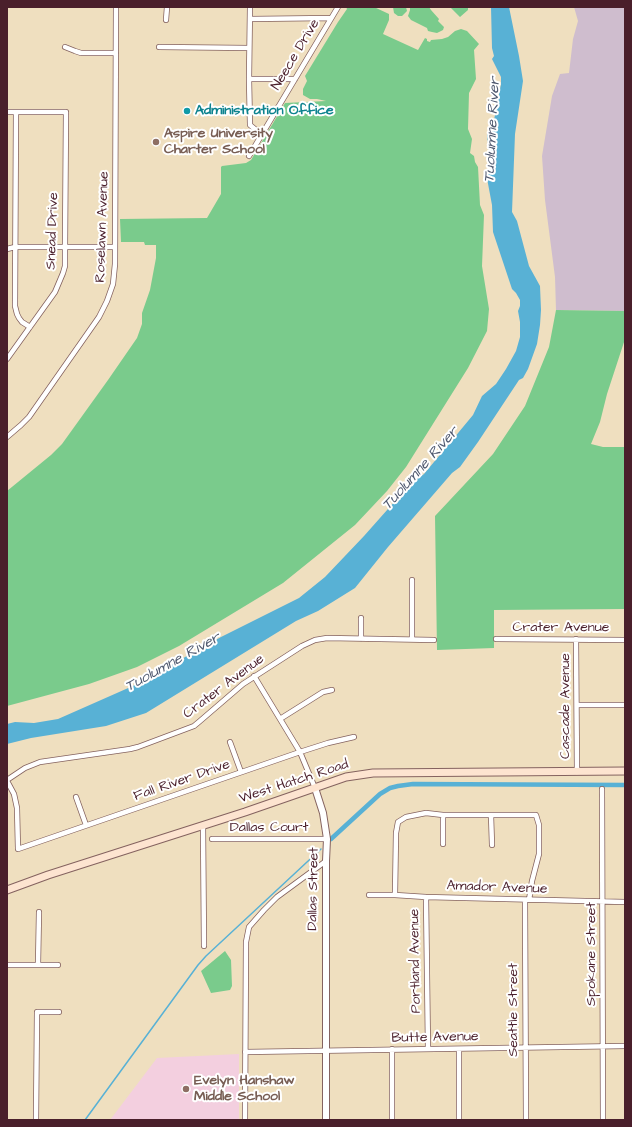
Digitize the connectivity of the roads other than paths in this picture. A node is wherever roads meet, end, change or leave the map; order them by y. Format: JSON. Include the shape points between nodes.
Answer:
{"nodes":[{"id":1,"x":116,"y":7,"type":"edge"},
{"id":2,"x":166,"y":7,"type":"edge"},
{"id":3,"x":250,"y":7,"type":"edge"},
{"id":4,"x":338,"y":7,"type":"edge"},
{"id":5,"x":331,"y":18,"type":"junction"},
{"id":6,"x":250,"y":19,"type":"junction"},
{"id":7,"x":166,"y":20,"type":"dead end"},
{"id":8,"x":65,"y":47,"type":"dead end"},
{"id":9,"x":159,"y":47,"type":"dead end"},
{"id":10,"x":249,"y":48,"type":"junction"},
{"id":11,"x":116,"y":53,"type":"junction"},
{"id":12,"x":295,"y":79,"type":"junction"},
{"id":13,"x":249,"y":80,"type":"junction"},
{"id":14,"x":7,"y":112,"type":"edge"},
{"id":15,"x":16,"y":112,"type":"junction"},
{"id":16,"x":262,"y":135,"type":"junction"},
{"id":17,"x":249,"y":156,"type":"dead end"},
{"id":18,"x":15,"y":247,"type":"junction"},
{"id":19,"x":65,"y":247,"type":"junction"},
{"id":20,"x":115,"y":247,"type":"junction"},
{"id":21,"x":7,"y":249,"type":"edge"},
{"id":22,"x":30,"y":327,"type":"junction"},
{"id":23,"x":7,"y":359,"type":"edge"},
{"id":24,"x":7,"y":437,"type":"edge"},
{"id":25,"x":412,"y":580,"type":"dead end"},
{"id":26,"x":361,"y":618,"type":"dead end"},
{"id":27,"x":361,"y":639,"type":"junction"},
{"id":28,"x":412,"y":639,"type":"junction"},
{"id":29,"x":496,"y":639,"type":"dead end"},
{"id":30,"x":576,"y":639,"type":"junction"},
{"id":31,"x":434,"y":640,"type":"dead end"},
{"id":32,"x":625,"y":640,"type":"edge"},
{"id":33,"x":254,"y":676,"type":"junction"},
{"id":34,"x":332,"y":690,"type":"dead end"},
{"id":35,"x":577,"y":705,"type":"junction"},
{"id":36,"x":625,"y":705,"type":"edge"},
{"id":37,"x":280,"y":719,"type":"junction"},
{"id":38,"x":354,"y":737,"type":"dead end"},
{"id":39,"x":230,"y":742,"type":"dead end"},
{"id":40,"x":300,"y":752,"type":"junction"},
{"id":41,"x":625,"y":771,"type":"edge"},
{"id":42,"x":241,"y":772,"type":"junction"},
{"id":43,"x":577,"y":772,"type":"junction"},
{"id":44,"x":7,"y":781,"type":"edge"},
{"id":45,"x":315,"y":788,"type":"junction"},
{"id":46,"x":602,"y":789,"type":"dead end"},
{"id":47,"x":76,"y":797,"type":"dead end"},
{"id":48,"x":443,"y":815,"type":"junction"},
{"id":49,"x":491,"y":815,"type":"junction"},
{"id":50,"x":86,"y":825,"type":"junction"},
{"id":51,"x":203,"y":825,"type":"junction"},
{"id":52,"x":212,"y":839,"type":"dead end"},
{"id":53,"x":327,"y":839,"type":"junction"},
{"id":54,"x":443,"y":844,"type":"dead end"},
{"id":55,"x":492,"y":845,"type":"dead end"},
{"id":56,"x":326,"y":862,"type":"junction"},
{"id":57,"x":7,"y":890,"type":"edge"},
{"id":58,"x":369,"y":895,"type":"dead end"},
{"id":59,"x":395,"y":895,"type":"junction"},
{"id":60,"x":426,"y":897,"type":"junction"},
{"id":61,"x":527,"y":900,"type":"junction"},
{"id":62,"x":603,"y":902,"type":"junction"},
{"id":63,"x":625,"y":902,"type":"edge"},
{"id":64,"x":39,"y":912,"type":"dead end"},
{"id":65,"x":204,"y":946,"type":"dead end"},
{"id":66,"x":7,"y":965,"type":"edge"},
{"id":67,"x":38,"y":965,"type":"junction"},
{"id":68,"x":58,"y":965,"type":"dead end"},
{"id":69,"x":59,"y":1012,"type":"dead end"},
{"id":70,"x":603,"y":1046,"type":"junction"},
{"id":71,"x":625,"y":1046,"type":"edge"},
{"id":72,"x":526,"y":1047,"type":"junction"},
{"id":73,"x":459,"y":1048,"type":"junction"},
{"id":74,"x":428,"y":1049,"type":"junction"},
{"id":75,"x":325,"y":1050,"type":"junction"},
{"id":76,"x":392,"y":1050,"type":"junction"},
{"id":77,"x":245,"y":1052,"type":"junction"},
{"id":78,"x":36,"y":1120,"type":"edge"},
{"id":79,"x":245,"y":1120,"type":"edge"},
{"id":80,"x":326,"y":1120,"type":"edge"},
{"id":81,"x":392,"y":1120,"type":"edge"},
{"id":82,"x":459,"y":1120,"type":"edge"},
{"id":83,"x":526,"y":1120,"type":"edge"},
{"id":84,"x":603,"y":1120,"type":"edge"}],
"edges":[{"from":1,"to":11,"type":"street","name":"Roselawn Avenue"},
{"from":2,"to":7,"type":"street"},
{"from":3,"to":6,"type":"street"},
{"from":4,"to":5,"type":"street","name":"Neece Drive"},
{"from":5,"to":6,"type":"street"},
{"from":5,"to":12,"type":"street","name":"Neece Drive"},
{"from":6,"to":10,"type":"street"},
{"from":8,"to":11,"type":"street","via":[[81,53]]},
{"from":9,"to":10,"type":"street"},
{"from":10,"to":13,"type":"street"},
{"from":11,"to":20,"type":"street","name":"Roselawn Avenue"},
{"from":12,"to":13,"type":"street"},
{"from":12,"to":16,"type":"street","name":"Neece Drive"},
{"from":13,"to":16,"type":"street","via":[[250,125]]},
{"from":14,"to":15,"type":"street"},
{"from":15,"to":18,"type":"street"},
{"from":15,"to":19,"type":"street","name":"Snead Drive","via":[[66,112]]},
{"from":16,"to":17,"type":"street","name":"Neece Drive"},
{"from":18,"to":19,"type":"street"},
{"from":18,"to":21,"type":"street"},
{"from":18,"to":22,"type":"street","via":[[15,310],[22,322]]},
{"from":19,"to":20,"type":"street"},
{"from":19,"to":22,"type":"street","name":"Snead Drive","via":[[65,266],[61,280]]},
{"from":20,"to":24,"type":"street","name":"Roselawn Avenue","via":[[113,284],[104,309],[29,416]]},
{"from":22,"to":23,"type":"street","name":"Snead Drive"},
{"from":25,"to":28,"type":"street"},
{"from":26,"to":27,"type":"street"},
{"from":27,"to":28,"type":"street","name":"Crater Avenue"},
{"from":27,"to":33,"type":"street","name":"Crater Avenue","via":[[321,639],[308,642]]},
{"from":28,"to":31,"type":"street","name":"Crater Avenue"},
{"from":29,"to":30,"type":"street","name":"Crater Avenue"},
{"from":30,"to":32,"type":"street","name":"Crater Avenue"},
{"from":30,"to":35,"type":"street","name":"Cascade Avenue"},
{"from":33,"to":37,"type":"street","name":"Dallas Street"},
{"from":33,"to":44,"type":"street","name":"Crater Avenue","via":[[189,728],[130,749],[40,762],[25,768]]},
{"from":34,"to":37,"type":"street","via":[[323,692]]},
{"from":35,"to":36,"type":"street"},
{"from":35,"to":43,"type":"street","name":"Cascade Avenue"},
{"from":37,"to":40,"type":"street","name":"Dallas Street"},
{"from":38,"to":40,"type":"street","name":"Fall River Drive"},
{"from":39,"to":42,"type":"street"},
{"from":40,"to":42,"type":"street","name":"Fall River Drive"},
{"from":40,"to":45,"type":"street","name":"Dallas Street"},
{"from":41,"to":43,"type":"main road","name":"West Hatch Road"},
{"from":42,"to":50,"type":"street","name":"Fall River Drive"},
{"from":43,"to":45,"type":"main road","name":"West Hatch Road","via":[[373,773],[346,777]]},
{"from":44,"to":50,"type":"street","name":"Fall River Drive","via":[[14,794],[17,808],[18,849]]},
{"from":45,"to":51,"type":"main road","name":"West Hatch Road"},
{"from":45,"to":53,"type":"street","name":"Dallas Street","via":[[323,813]]},
{"from":46,"to":62,"type":"street","name":"Spokane Street"},
{"from":47,"to":50,"type":"street"},
{"from":48,"to":49,"type":"street"},
{"from":48,"to":54,"type":"street"},
{"from":48,"to":59,"type":"street","via":[[426,813],[406,817],[398,822],[395,840]]},
{"from":49,"to":55,"type":"street"},
{"from":49,"to":61,"type":"street","name":"Seattle Street","via":[[536,815],[540,825],[539,854]]},
{"from":51,"to":57,"type":"main road","name":"West Hatch Road"},
{"from":51,"to":65,"type":"street"},
{"from":52,"to":53,"type":"street","name":"Dallas Court"},
{"from":53,"to":56,"type":"street","name":"Dallas Street"},
{"from":56,"to":75,"type":"street","name":"Dallas Street"},
{"from":56,"to":77,"type":"street","via":[[277,897],[249,927],[246,942]]},
{"from":58,"to":59,"type":"street","name":"Amador Avenue"},
{"from":59,"to":60,"type":"street","name":"Amador Avenue"},
{"from":60,"to":61,"type":"street","name":"Amador Avenue"},
{"from":60,"to":74,"type":"street","name":"Portland Avenue"},
{"from":61,"to":62,"type":"street","name":"Amador Avenue"},
{"from":61,"to":72,"type":"street","name":"Seattle Street"},
{"from":62,"to":63,"type":"street","name":"Amador Avenue"},
{"from":62,"to":70,"type":"street","name":"Spokane Street"},
{"from":64,"to":67,"type":"street"},
{"from":66,"to":67,"type":"street"},
{"from":67,"to":68,"type":"street"},
{"from":69,"to":78,"type":"street","via":[[37,1012]]},
{"from":70,"to":71,"type":"street","name":"Butte Avenue"},
{"from":70,"to":72,"type":"street","name":"Butte Avenue"},
{"from":70,"to":84,"type":"street","name":"Spokane Street"},
{"from":72,"to":73,"type":"street","name":"Butte Avenue"},
{"from":72,"to":83,"type":"street","name":"Seattle Street"},
{"from":73,"to":74,"type":"street","name":"Butte Avenue"},
{"from":73,"to":82,"type":"street"},
{"from":74,"to":76,"type":"street","name":"Butte Avenue"},
{"from":75,"to":76,"type":"street","name":"Butte Avenue"},
{"from":75,"to":77,"type":"street","name":"Butte Avenue"},
{"from":75,"to":80,"type":"street","name":"Dallas Street"},
{"from":76,"to":81,"type":"street"},
{"from":77,"to":79,"type":"street"}]}
